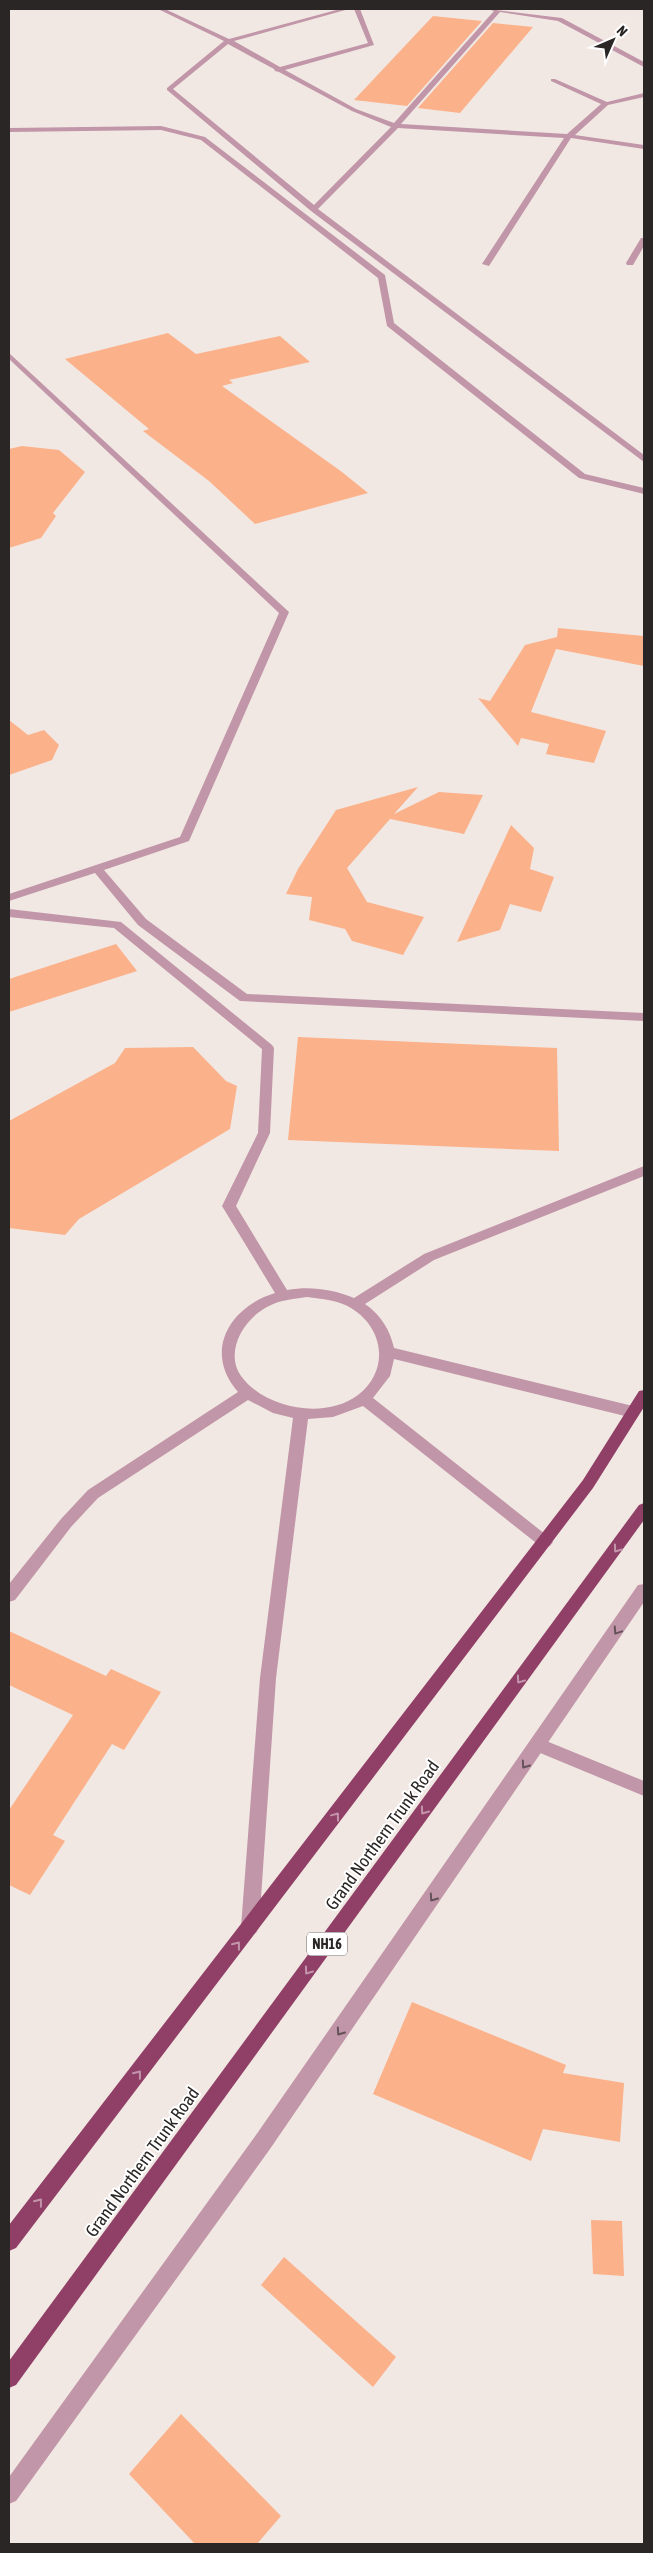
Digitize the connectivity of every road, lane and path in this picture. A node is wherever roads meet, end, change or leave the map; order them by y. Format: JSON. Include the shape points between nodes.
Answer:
{"nodes":[{"id":1,"x":161,"y":9,"type":"edge"},
{"id":2,"x":346,"y":9,"type":"edge"},
{"id":3,"x":357,"y":9,"type":"edge"},
{"id":4,"x":491,"y":9,"type":"edge"},
{"id":5,"x":499,"y":9,"type":"edge"},
{"id":6,"x":228,"y":41,"type":"junction"},
{"id":7,"x":644,"y":65,"type":"edge"},
{"id":8,"x":277,"y":70,"type":"junction"},
{"id":9,"x":553,"y":80,"type":"dead end"},
{"id":10,"x":644,"y":95,"type":"edge"},
{"id":11,"x":606,"y":104,"type":"junction"},
{"id":12,"x":395,"y":126,"type":"junction"},
{"id":13,"x":9,"y":130,"type":"edge"},
{"id":14,"x":569,"y":136,"type":"junction"},
{"id":15,"x":644,"y":147,"type":"edge"},
{"id":16,"x":314,"y":209,"type":"junction"},
{"id":17,"x":644,"y":240,"type":"edge"},
{"id":18,"x":630,"y":263,"type":"dead end"},
{"id":19,"x":486,"y":264,"type":"dead end"},
{"id":20,"x":9,"y":354,"type":"edge"},
{"id":21,"x":644,"y":459,"type":"edge"},
{"id":22,"x":644,"y":491,"type":"edge"},
{"id":23,"x":98,"y":868,"type":"junction"},
{"id":24,"x":9,"y":898,"type":"edge"},
{"id":25,"x":9,"y":913,"type":"edge"},
{"id":26,"x":644,"y":1017,"type":"edge"},
{"id":27,"x":644,"y":1171,"type":"edge"},
{"id":28,"x":283,"y":1295,"type":"junction"},
{"id":29,"x":355,"y":1304,"type":"junction"},
{"id":30,"x":389,"y":1352,"type":"junction"},
{"id":31,"x":247,"y":1393,"type":"junction"},
{"id":32,"x":644,"y":1395,"type":"edge"},
{"id":33,"x":364,"y":1399,"type":"junction"},
{"id":34,"x":633,"y":1412,"type":"junction"},
{"id":35,"x":301,"y":1415,"type":"junction"},
{"id":36,"x":644,"y":1509,"type":"edge"},
{"id":37,"x":545,"y":1542,"type":"junction"},
{"id":38,"x":644,"y":1590,"type":"edge"},
{"id":39,"x":9,"y":1595,"type":"edge"},
{"id":40,"x":539,"y":1745,"type":"junction"},
{"id":41,"x":644,"y":1790,"type":"edge"},
{"id":42,"x":250,"y":1928,"type":"junction"},
{"id":43,"x":9,"y":2241,"type":"edge"},
{"id":44,"x":9,"y":2378,"type":"edge"},
{"id":45,"x":9,"y":2494,"type":"edge"}],
"edges":[{"from":1,"to":6,"type":"street"},
{"from":2,"to":6,"type":"street"},
{"from":3,"to":8,"type":"street","via":[[372,44]]},
{"from":4,"to":5,"type":"street"},
{"from":5,"to":7,"type":"street","via":[[560,18]]},
{"from":5,"to":12,"type":"street"},
{"from":6,"to":8,"type":"street"},
{"from":6,"to":16,"type":"street","via":[[169,89]]},
{"from":8,"to":12,"type":"street","via":[[354,110]]},
{"from":9,"to":11,"type":"street"},
{"from":10,"to":11,"type":"street"},
{"from":11,"to":14,"type":"street"},
{"from":12,"to":14,"type":"street"},
{"from":12,"to":16,"type":"street","via":[[379,146]]},
{"from":13,"to":22,"type":"street","via":[[161,128],[203,138],[382,277],[390,324],[582,476]]},
{"from":14,"to":15,"type":"street"},
{"from":14,"to":19,"type":"street"},
{"from":16,"to":21,"type":"street"},
{"from":17,"to":18,"type":"street"},
{"from":20,"to":23,"type":"street","via":[[284,612],[185,839]]},
{"from":23,"to":24,"type":"street"},
{"from":23,"to":26,"type":"street","via":[[142,922],[244,998]]},
{"from":25,"to":28,"type":"street","via":[[117,925],[268,1048],[264,1133],[229,1206]]},
{"from":27,"to":29,"type":"street","via":[[429,1257]]},
{"from":28,"to":29,"type":"street","via":[[308,1292],[332,1295]]},
{"from":28,"to":31,"type":"street","via":[[260,1304],[242,1318],[231,1336],[228,1356],[233,1376]]},
{"from":29,"to":30,"type":"street","via":[[373,1316],[385,1333]]},
{"from":30,"to":33,"type":"street","via":[[387,1369]]},
{"from":30,"to":34,"type":"street"},
{"from":31,"to":35,"type":"street","via":[[262,1404]]},
{"from":31,"to":39,"type":"street","via":[[93,1494],[66,1522]]},
{"from":32,"to":34,"type":"highway"},
{"from":33,"to":35,"type":"street","via":[[324,1414]]},
{"from":33,"to":37,"type":"street"},
{"from":34,"to":37,"type":"highway","via":[[588,1484]]},
{"from":35,"to":42,"type":"street","via":[[268,1678]]},
{"from":36,"to":44,"type":"highway","name":"Grand Northern Trunk Road","number":"NH16","one_way":true},
{"from":42,"to":37,"type":"highway","one_way":true},
{"from":38,"to":40,"type":"street","one_way":true},
{"from":40,"to":41,"type":"street"},
{"from":40,"to":45,"type":"street","one_way":true,"via":[[263,2142]]},
{"from":43,"to":42,"type":"highway","one_way":true}]}
